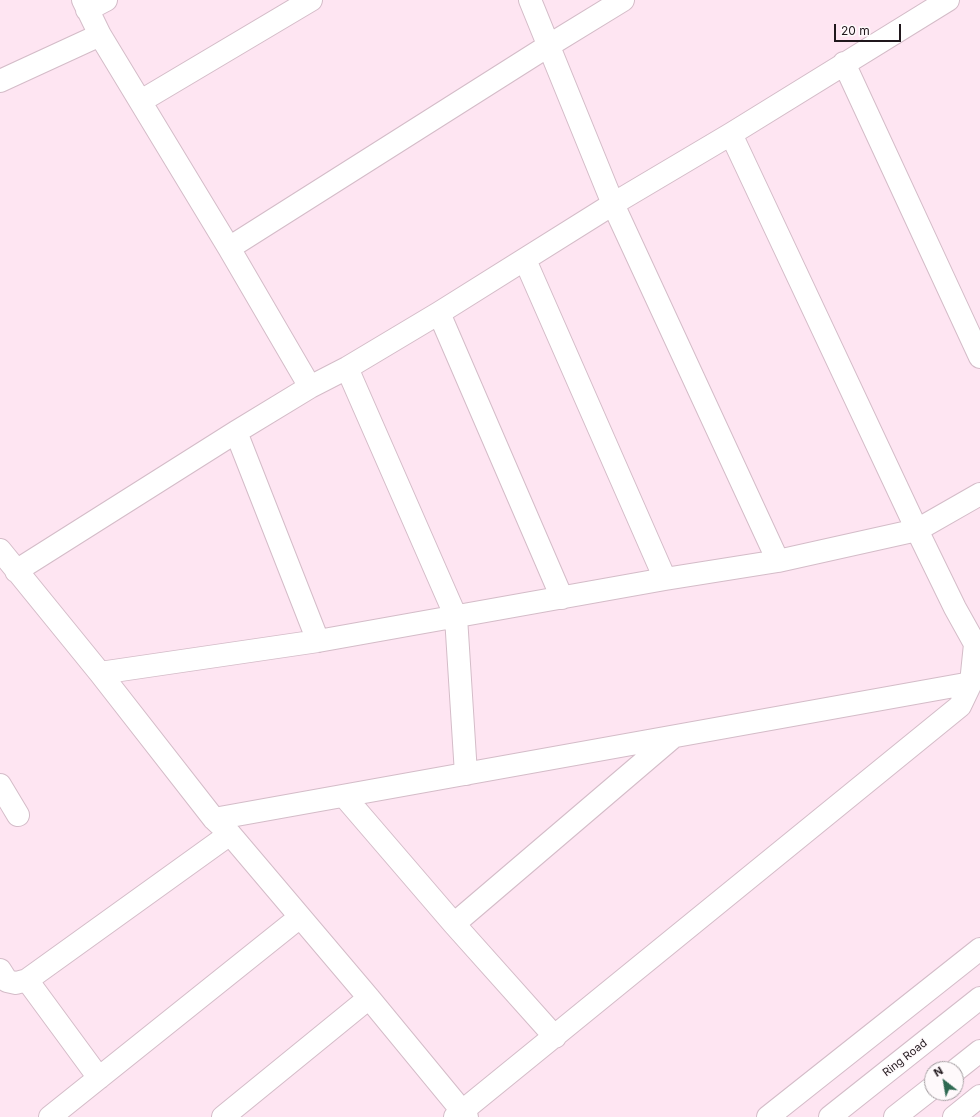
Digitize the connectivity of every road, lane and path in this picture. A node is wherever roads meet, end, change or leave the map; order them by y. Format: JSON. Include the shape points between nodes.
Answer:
{"nodes":[{"id":1,"x":311,"y":0,"type":"edge"},
{"id":2,"x":530,"y":0,"type":"edge"},
{"id":3,"x":623,"y":0,"type":"edge"},
{"id":4,"x":948,"y":0,"type":"edge"},
{"id":5,"x":92,"y":3,"type":"edge"},
{"id":6,"x":100,"y":35,"type":"junction"},
{"id":7,"x":548,"y":46,"type":"junction"},
{"id":8,"x":844,"y":63,"type":"junction"},
{"id":9,"x":0,"y":81,"type":"edge"},
{"id":10,"x":141,"y":101,"type":"junction"},
{"id":11,"x":731,"y":134,"type":"junction"},
{"id":12,"x":613,"y":204,"type":"junction"},
{"id":13,"x":229,"y":248,"type":"junction"},
{"id":14,"x":524,"y":260,"type":"junction"},
{"id":15,"x":439,"y":313,"type":"junction"},
{"id":16,"x":980,"y":357,"type":"edge"},
{"id":17,"x":347,"y":368,"type":"junction"},
{"id":18,"x":310,"y":387,"type":"junction"},
{"id":19,"x":236,"y":432,"type":"junction"},
{"id":20,"x":980,"y":494,"type":"edge"},
{"id":21,"x":917,"y":530,"type":"junction"},
{"id":22,"x":0,"y":550,"type":"edge"},
{"id":23,"x":778,"y":561,"type":"junction"},
{"id":24,"x":16,"y":571,"type":"junction"},
{"id":25,"x":665,"y":579,"type":"junction"},
{"id":26,"x":562,"y":598,"type":"junction"},
{"id":27,"x":456,"y":617,"type":"junction"},
{"id":28,"x":318,"y":641,"type":"junction"},
{"id":29,"x":977,"y":647,"type":"edge"},
{"id":30,"x":100,"y":673,"type":"junction"},
{"id":31,"x":971,"y":683,"type":"junction"},
{"id":32,"x":673,"y":737,"type":"junction"},
{"id":33,"x":466,"y":774,"type":"junction"},
{"id":34,"x":0,"y":785,"type":"edge"},
{"id":35,"x":344,"y":796,"type":"junction"},
{"id":36,"x":18,"y":815,"type":"dead end"},
{"id":37,"x":214,"y":819,"type":"junction"},
{"id":38,"x":230,"y":834,"type":"junction"},
{"id":39,"x":300,"y":917,"type":"junction"},
{"id":40,"x":454,"y":924,"type":"junction"},
{"id":41,"x":980,"y":949,"type":"edge"},
{"id":42,"x":0,"y":970,"type":"edge"},
{"id":43,"x":28,"y":980,"type":"junction"},
{"id":44,"x":369,"y":998,"type":"junction"},
{"id":45,"x":980,"y":998,"type":"edge"},
{"id":46,"x":555,"y":1037,"type":"junction"},
{"id":47,"x":980,"y":1051,"type":"edge"},
{"id":48,"x":964,"y":1064,"type":"edge"},
{"id":49,"x":99,"y":1078,"type":"junction"},
{"id":50,"x":924,"y":1094,"type":"edge"},
{"id":51,"x":980,"y":1096,"type":"edge"},
{"id":52,"x":462,"y":1115,"type":"edge"},
{"id":53,"x":50,"y":1117,"type":"edge"},
{"id":54,"x":223,"y":1117,"type":"edge"},
{"id":55,"x":768,"y":1117,"type":"edge"},
{"id":56,"x":830,"y":1117,"type":"edge"},
{"id":57,"x":895,"y":1117,"type":"edge"},
{"id":58,"x":954,"y":1117,"type":"edge"}],
"edges":[{"from":1,"to":10,"type":"main road"},
{"from":2,"to":7,"type":"main road"},
{"from":3,"to":7,"type":"main road"},
{"from":4,"to":8,"type":"main road"},
{"from":5,"to":6,"type":"main road"},
{"from":6,"to":9,"type":"main road"},
{"from":6,"to":10,"type":"main road"},
{"from":7,"to":12,"type":"main road"},
{"from":7,"to":13,"type":"main road"},
{"from":8,"to":11,"type":"main road"},
{"from":8,"to":16,"type":"main road"},
{"from":10,"to":13,"type":"main road"},
{"from":11,"to":12,"type":"main road"},
{"from":11,"to":21,"type":"main road"},
{"from":12,"to":14,"type":"main road"},
{"from":12,"to":23,"type":"main road"},
{"from":13,"to":18,"type":"main road"},
{"from":14,"to":15,"type":"main road"},
{"from":14,"to":25,"type":"main road"},
{"from":15,"to":17,"type":"main road"},
{"from":15,"to":26,"type":"main road"},
{"from":17,"to":18,"type":"main road"},
{"from":17,"to":27,"type":"main road"},
{"from":18,"to":19,"type":"main road"},
{"from":19,"to":24,"type":"main road"},
{"from":19,"to":28,"type":"main road"},
{"from":20,"to":21,"type":"main road"},
{"from":21,"to":23,"type":"main road"},
{"from":21,"to":29,"type":"main road"},
{"from":22,"to":24,"type":"main road"},
{"from":23,"to":25,"type":"main road"},
{"from":24,"to":30,"type":"main road"},
{"from":25,"to":26,"type":"main road"},
{"from":26,"to":27,"type":"main road"},
{"from":27,"to":28,"type":"main road"},
{"from":27,"to":33,"type":"main road"},
{"from":28,"to":30,"type":"main road"},
{"from":29,"to":31,"type":"main road"},
{"from":30,"to":37,"type":"main road"},
{"from":31,"to":32,"type":"main road"},
{"from":31,"to":46,"type":"main road","via":[[960,706]]},
{"from":32,"to":33,"type":"main road"},
{"from":32,"to":40,"type":"main road"},
{"from":33,"to":35,"type":"main road"},
{"from":34,"to":36,"type":"main road"},
{"from":35,"to":37,"type":"main road"},
{"from":35,"to":40,"type":"main road"},
{"from":37,"to":38,"type":"main road"},
{"from":38,"to":39,"type":"main road"},
{"from":38,"to":43,"type":"main road"},
{"from":39,"to":44,"type":"main road"},
{"from":39,"to":49,"type":"main road"},
{"from":40,"to":46,"type":"main road"},
{"from":41,"to":55,"type":"main road"},
{"from":42,"to":43,"type":"main road","via":[[7,981],[16,983]]},
{"from":43,"to":49,"type":"main road"},
{"from":44,"to":52,"type":"main road"},
{"from":44,"to":54,"type":"main road"},
{"from":45,"to":56,"type":"main road","name":"Ring Road"},
{"from":46,"to":52,"type":"main road"},
{"from":47,"to":48,"type":"main road"},
{"from":49,"to":53,"type":"main road"},
{"from":50,"to":57,"type":"main road"},
{"from":51,"to":58,"type":"main road"}]}
